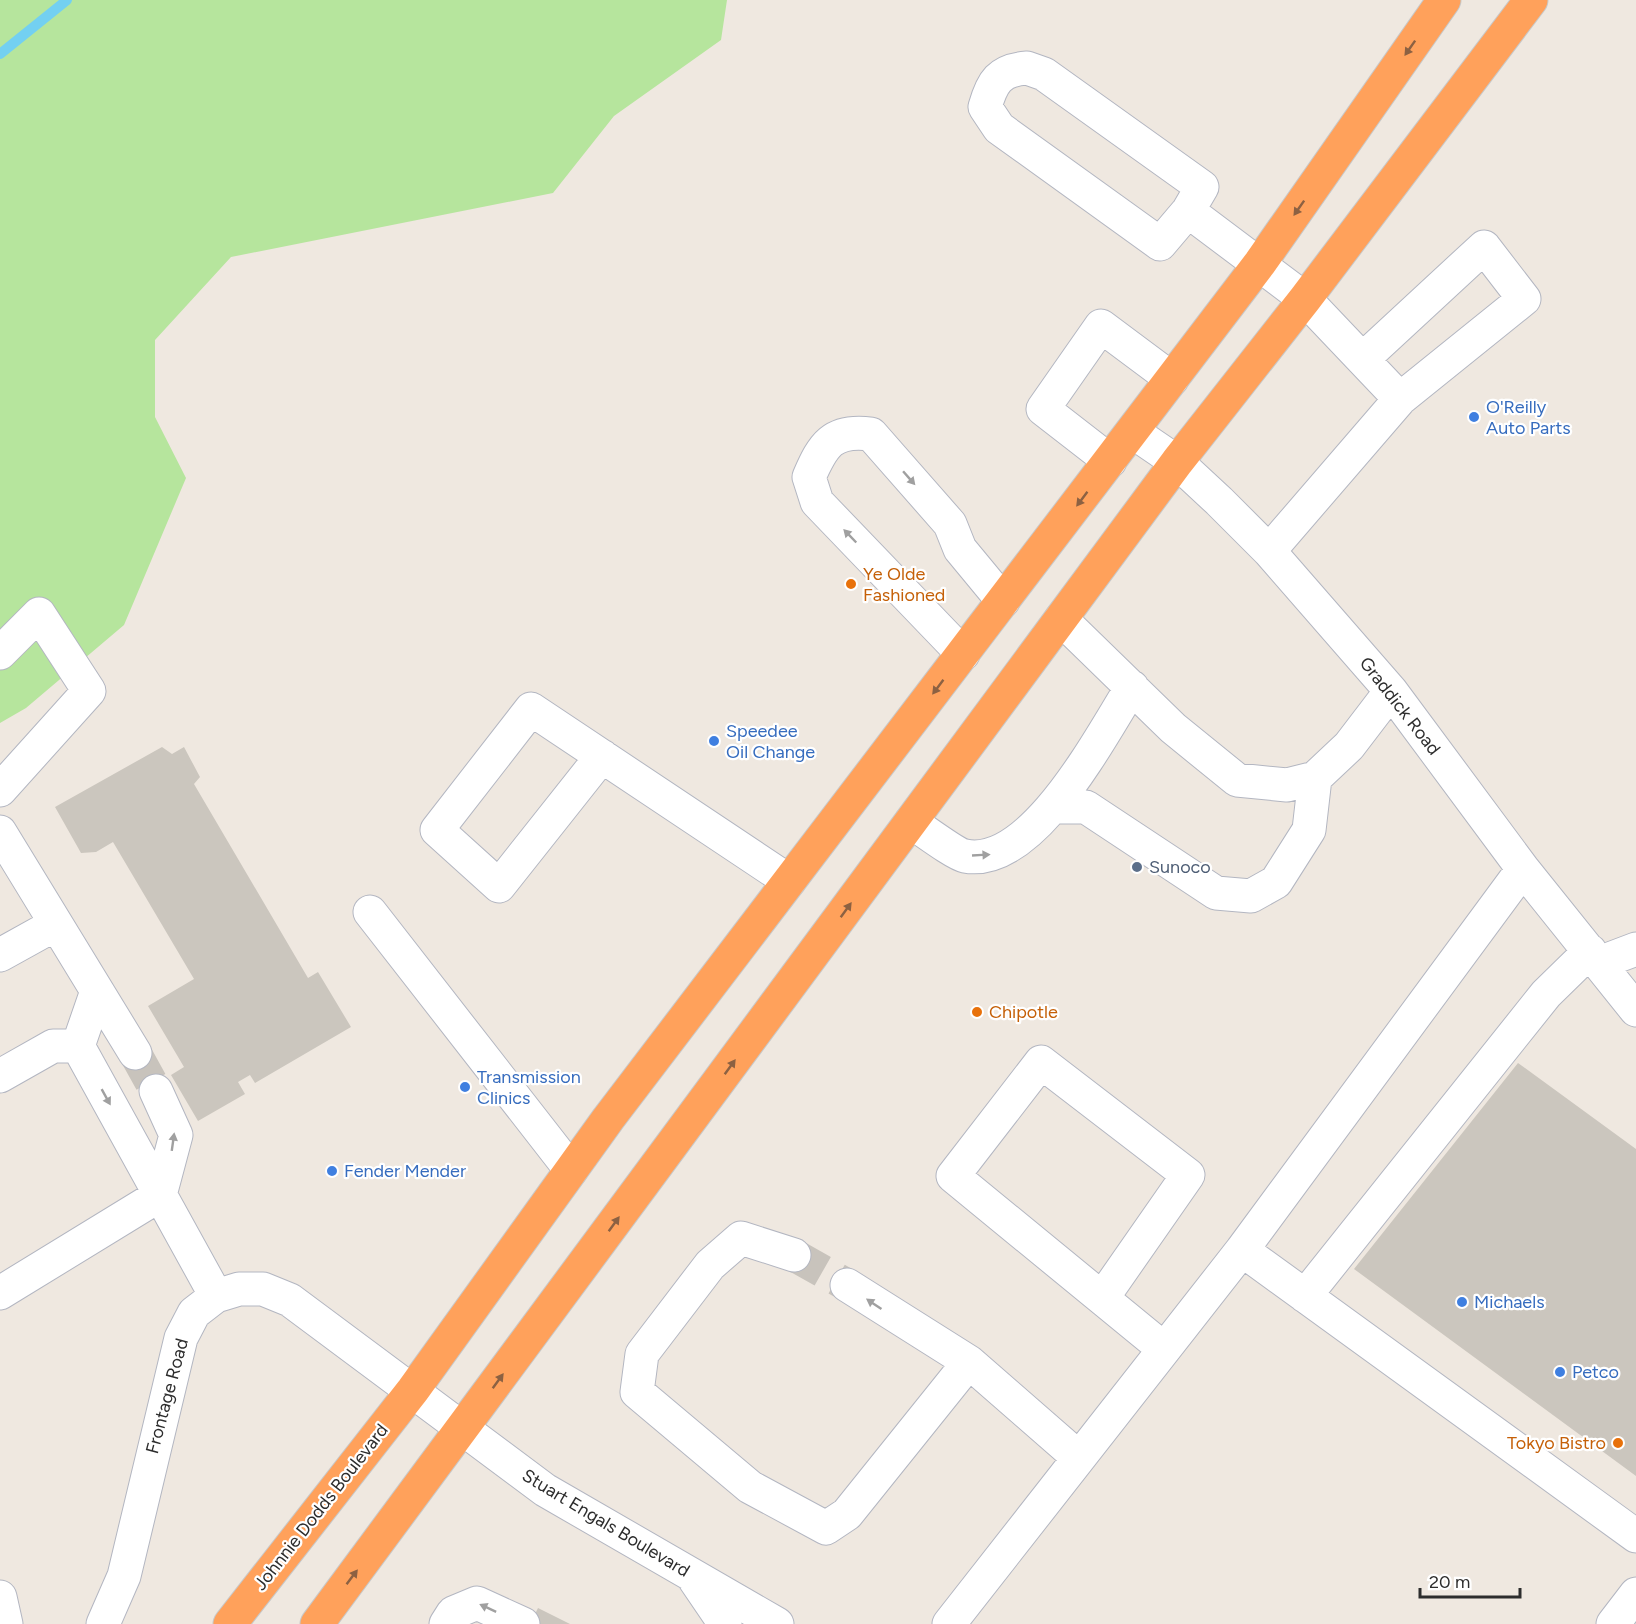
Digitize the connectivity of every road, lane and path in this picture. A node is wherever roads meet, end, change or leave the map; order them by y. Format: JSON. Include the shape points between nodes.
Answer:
{"nodes":[{"id":1,"x":1444,"y":0,"type":"edge"},
{"id":2,"x":1531,"y":0,"type":"edge"},
{"id":3,"x":1188,"y":211,"type":"junction"},
{"id":4,"x":1260,"y":263,"type":"junction"},
{"id":5,"x":1305,"y":298,"type":"junction"},
{"id":6,"x":1364,"y":358,"type":"junction"},
{"id":7,"x":1172,"y":379,"type":"junction"},
{"id":8,"x":1400,"y":399,"type":"junction"},
{"id":9,"x":1133,"y":432,"type":"junction"},
{"id":10,"x":1110,"y":461,"type":"junction"},
{"id":11,"x":1177,"y":462,"type":"junction"},
{"id":12,"x":1269,"y":551,"type":"junction"},
{"id":13,"x":1003,"y":601,"type":"junction"},
{"id":14,"x":1061,"y":619,"type":"junction"},
{"id":15,"x":0,"y":653,"type":"edge"},
{"id":16,"x":963,"y":654,"type":"junction"},
{"id":17,"x":1132,"y":687,"type":"junction"},
{"id":18,"x":1391,"y":691,"type":"junction"},
{"id":19,"x":603,"y":756,"type":"junction"},
{"id":20,"x":1315,"y":778,"type":"junction"},
{"id":21,"x":0,"y":790,"type":"edge"},
{"id":22,"x":1055,"y":807,"type":"junction"},
{"id":23,"x":911,"y":822,"type":"junction"},
{"id":24,"x":0,"y":832,"type":"edge"},
{"id":25,"x":1523,"y":869,"type":"junction"},
{"id":26,"x":789,"y":881,"type":"junction"},
{"id":27,"x":370,"y":912,"type":"dead end"},
{"id":28,"x":56,"y":924,"type":"junction"},
{"id":29,"x":1636,"y":949,"type":"edge"},
{"id":30,"x":0,"y":955,"type":"edge"},
{"id":31,"x":1595,"y":957,"type":"junction"},
{"id":32,"x":97,"y":991,"type":"junction"},
{"id":33,"x":1636,"y":1010,"type":"edge"},
{"id":34,"x":78,"y":1046,"type":"junction"},
{"id":35,"x":135,"y":1053,"type":"tunnel mouth"},
{"id":36,"x":0,"y":1076,"type":"edge"},
{"id":37,"x":156,"y":1091,"type":"tunnel mouth"},
{"id":38,"x":572,"y":1170,"type":"junction"},
{"id":39,"x":160,"y":1196,"type":"junction"},
{"id":40,"x":1242,"y":1250,"type":"junction"},
{"id":41,"x":794,"y":1254,"type":"tunnel mouth"},
{"id":42,"x":847,"y":1285,"type":"tunnel mouth"},
{"id":43,"x":0,"y":1293,"type":"edge"},
{"id":44,"x":216,"y":1296,"type":"junction"},
{"id":45,"x":1305,"y":1296,"type":"junction"},
{"id":46,"x":1103,"y":1297,"type":"junction"},
{"id":47,"x":1164,"y":1349,"type":"junction"},
{"id":48,"x":969,"y":1362,"type":"junction"},
{"id":49,"x":413,"y":1390,"type":"junction"},
{"id":50,"x":463,"y":1428,"type":"junction"},
{"id":51,"x":1079,"y":1458,"type":"junction"},
{"id":52,"x":1636,"y":1536,"type":"edge"},
{"id":53,"x":690,"y":1574,"type":"junction"},
{"id":54,"x":1636,"y":1594,"type":"edge"},
{"id":55,"x":0,"y":1597,"type":"edge"},
{"id":56,"x":6,"y":1624,"type":"edge"},
{"id":57,"x":103,"y":1624,"type":"edge"},
{"id":58,"x":230,"y":1624,"type":"edge"},
{"id":59,"x":317,"y":1624,"type":"edge"},
{"id":60,"x":446,"y":1624,"type":"edge"},
{"id":61,"x":524,"y":1624,"type":"edge"},
{"id":62,"x":725,"y":1624,"type":"edge"},
{"id":63,"x":777,"y":1624,"type":"edge"},
{"id":64,"x":949,"y":1624,"type":"edge"},
{"id":65,"x":1613,"y":1624,"type":"edge"}],
"edges":[{"from":1,"to":4,"type":"highway","name":"Johnnie Dodds Boulevard","one_way":true},
{"from":2,"to":5,"type":"highway"},
{"from":3,"to":3,"type":"street","via":[[1202,187],[1044,74],[1012,69],[990,90],[985,108],[999,128],[1160,244]]},
{"from":3,"to":4,"type":"street"},
{"from":4,"to":5,"type":"street"},
{"from":4,"to":7,"type":"highway","name":"Johnnie Dodds Boulevard"},
{"from":5,"to":6,"type":"street"},
{"from":5,"to":11,"type":"highway"},
{"from":6,"to":8,"type":"street"},
{"from":6,"to":8,"type":"street","via":[[1484,247],[1524,299]]},
{"from":7,"to":9,"type":"highway","name":"Johnnie Dodds Boulevard"},
{"from":7,"to":10,"type":"street","via":[[1101,326],[1043,410]]},
{"from":8,"to":12,"type":"street"},
{"from":9,"to":10,"type":"highway","name":"Johnnie Dodds Boulevard"},
{"from":9,"to":11,"type":"street","name":"Graddick Road"},
{"from":10,"to":13,"type":"highway","name":"Johnnie Dodds Boulevard","one_way":true},
{"from":11,"to":12,"type":"street","name":"Graddick Road"},
{"from":11,"to":14,"type":"highway"},
{"from":12,"to":18,"type":"street","name":"Graddick Road"},
{"from":13,"to":16,"type":"highway","name":"Johnnie Dodds Boulevard"},
{"from":16,"to":13,"type":"street","one_way":true,"via":[[818,502],[809,477],[822,448],[849,431],[871,434],[950,524],[960,549]]},
{"from":14,"to":17,"type":"street"},
{"from":14,"to":23,"type":"highway"},
{"from":15,"to":21,"type":"street","via":[[39,614],[89,691]]},
{"from":16,"to":26,"type":"highway","name":"Johnnie Dodds Boulevard","one_way":true},
{"from":17,"to":20,"type":"street","via":[[1173,728],[1237,780],[1287,785]]},
{"from":17,"to":22,"type":"street"},
{"from":18,"to":20,"type":"street","via":[[1349,746]]},
{"from":18,"to":25,"type":"street","name":"Graddick Road"},
{"from":19,"to":19,"type":"street","via":[[531,709],[437,830],[499,886]]},
{"from":19,"to":26,"type":"street"},
{"from":20,"to":22,"type":"street","via":[[1309,830],[1276,882],[1251,896],[1216,893],[1086,807]]},
{"from":23,"to":22,"type":"street","one_way":true,"via":[[965,856],[993,854],[1026,836]]},
{"from":50,"to":23,"type":"highway","one_way":true},
{"from":24,"to":28,"type":"street"},
{"from":25,"to":31,"type":"street","name":"Graddick Road"},
{"from":25,"to":40,"type":"street"},
{"from":26,"to":38,"type":"highway","name":"Johnnie Dodds Boulevard"},
{"from":27,"to":38,"type":"street"},
{"from":28,"to":30,"type":"street"},
{"from":28,"to":32,"type":"street"},
{"from":29,"to":31,"type":"street"},
{"from":31,"to":33,"type":"street","name":"Graddick Road"},
{"from":31,"to":45,"type":"street","via":[[1546,994]]},
{"from":32,"to":34,"type":"street"},
{"from":32,"to":35,"type":"street"},
{"from":34,"to":36,"type":"street","via":[[53,1046]]},
{"from":34,"to":39,"type":"street","one_way":true},
{"from":39,"to":37,"type":"street","one_way":true,"via":[[176,1135]]},
{"from":38,"to":49,"type":"highway","name":"Johnnie Dodds Boulevard"},
{"from":39,"to":43,"type":"street"},
{"from":39,"to":44,"type":"street"},
{"from":40,"to":45,"type":"street"},
{"from":40,"to":47,"type":"street"},
{"from":41,"to":48,"type":"street","via":[[741,1238],[710,1264],[642,1354],[637,1392],[760,1492],[826,1528],[847,1514]]},
{"from":48,"to":42,"type":"street","one_way":true},
{"from":44,"to":49,"type":"street","name":"Frontage Road","via":[[239,1288],[263,1288],[290,1300]]},
{"from":44,"to":57,"type":"street","name":"Frontage Road","via":[[194,1313],[181,1338],[124,1576]]},
{"from":45,"to":52,"type":"street"},
{"from":46,"to":46,"type":"street","via":[[953,1176],[1041,1062],[1188,1175]]},
{"from":46,"to":47,"type":"street"},
{"from":47,"to":51,"type":"street"},
{"from":48,"to":51,"type":"street"},
{"from":49,"to":50,"type":"street","name":"Stuart Engals Boulevard"},
{"from":49,"to":58,"type":"highway","name":"Johnnie Dodds Boulevard"},
{"from":50,"to":53,"type":"street","name":"Stuart Engals Boulevard","via":[[545,1490]]},
{"from":59,"to":50,"type":"highway","one_way":true},
{"from":51,"to":64,"type":"street"},
{"from":53,"to":62,"type":"street"},
{"from":53,"to":63,"type":"street","name":"Stuart Engals Boulevard"},
{"from":54,"to":65,"type":"street"},
{"from":55,"to":56,"type":"street"},
{"from":61,"to":60,"type":"street","one_way":true,"via":[[477,1603],[453,1613]]}]}
